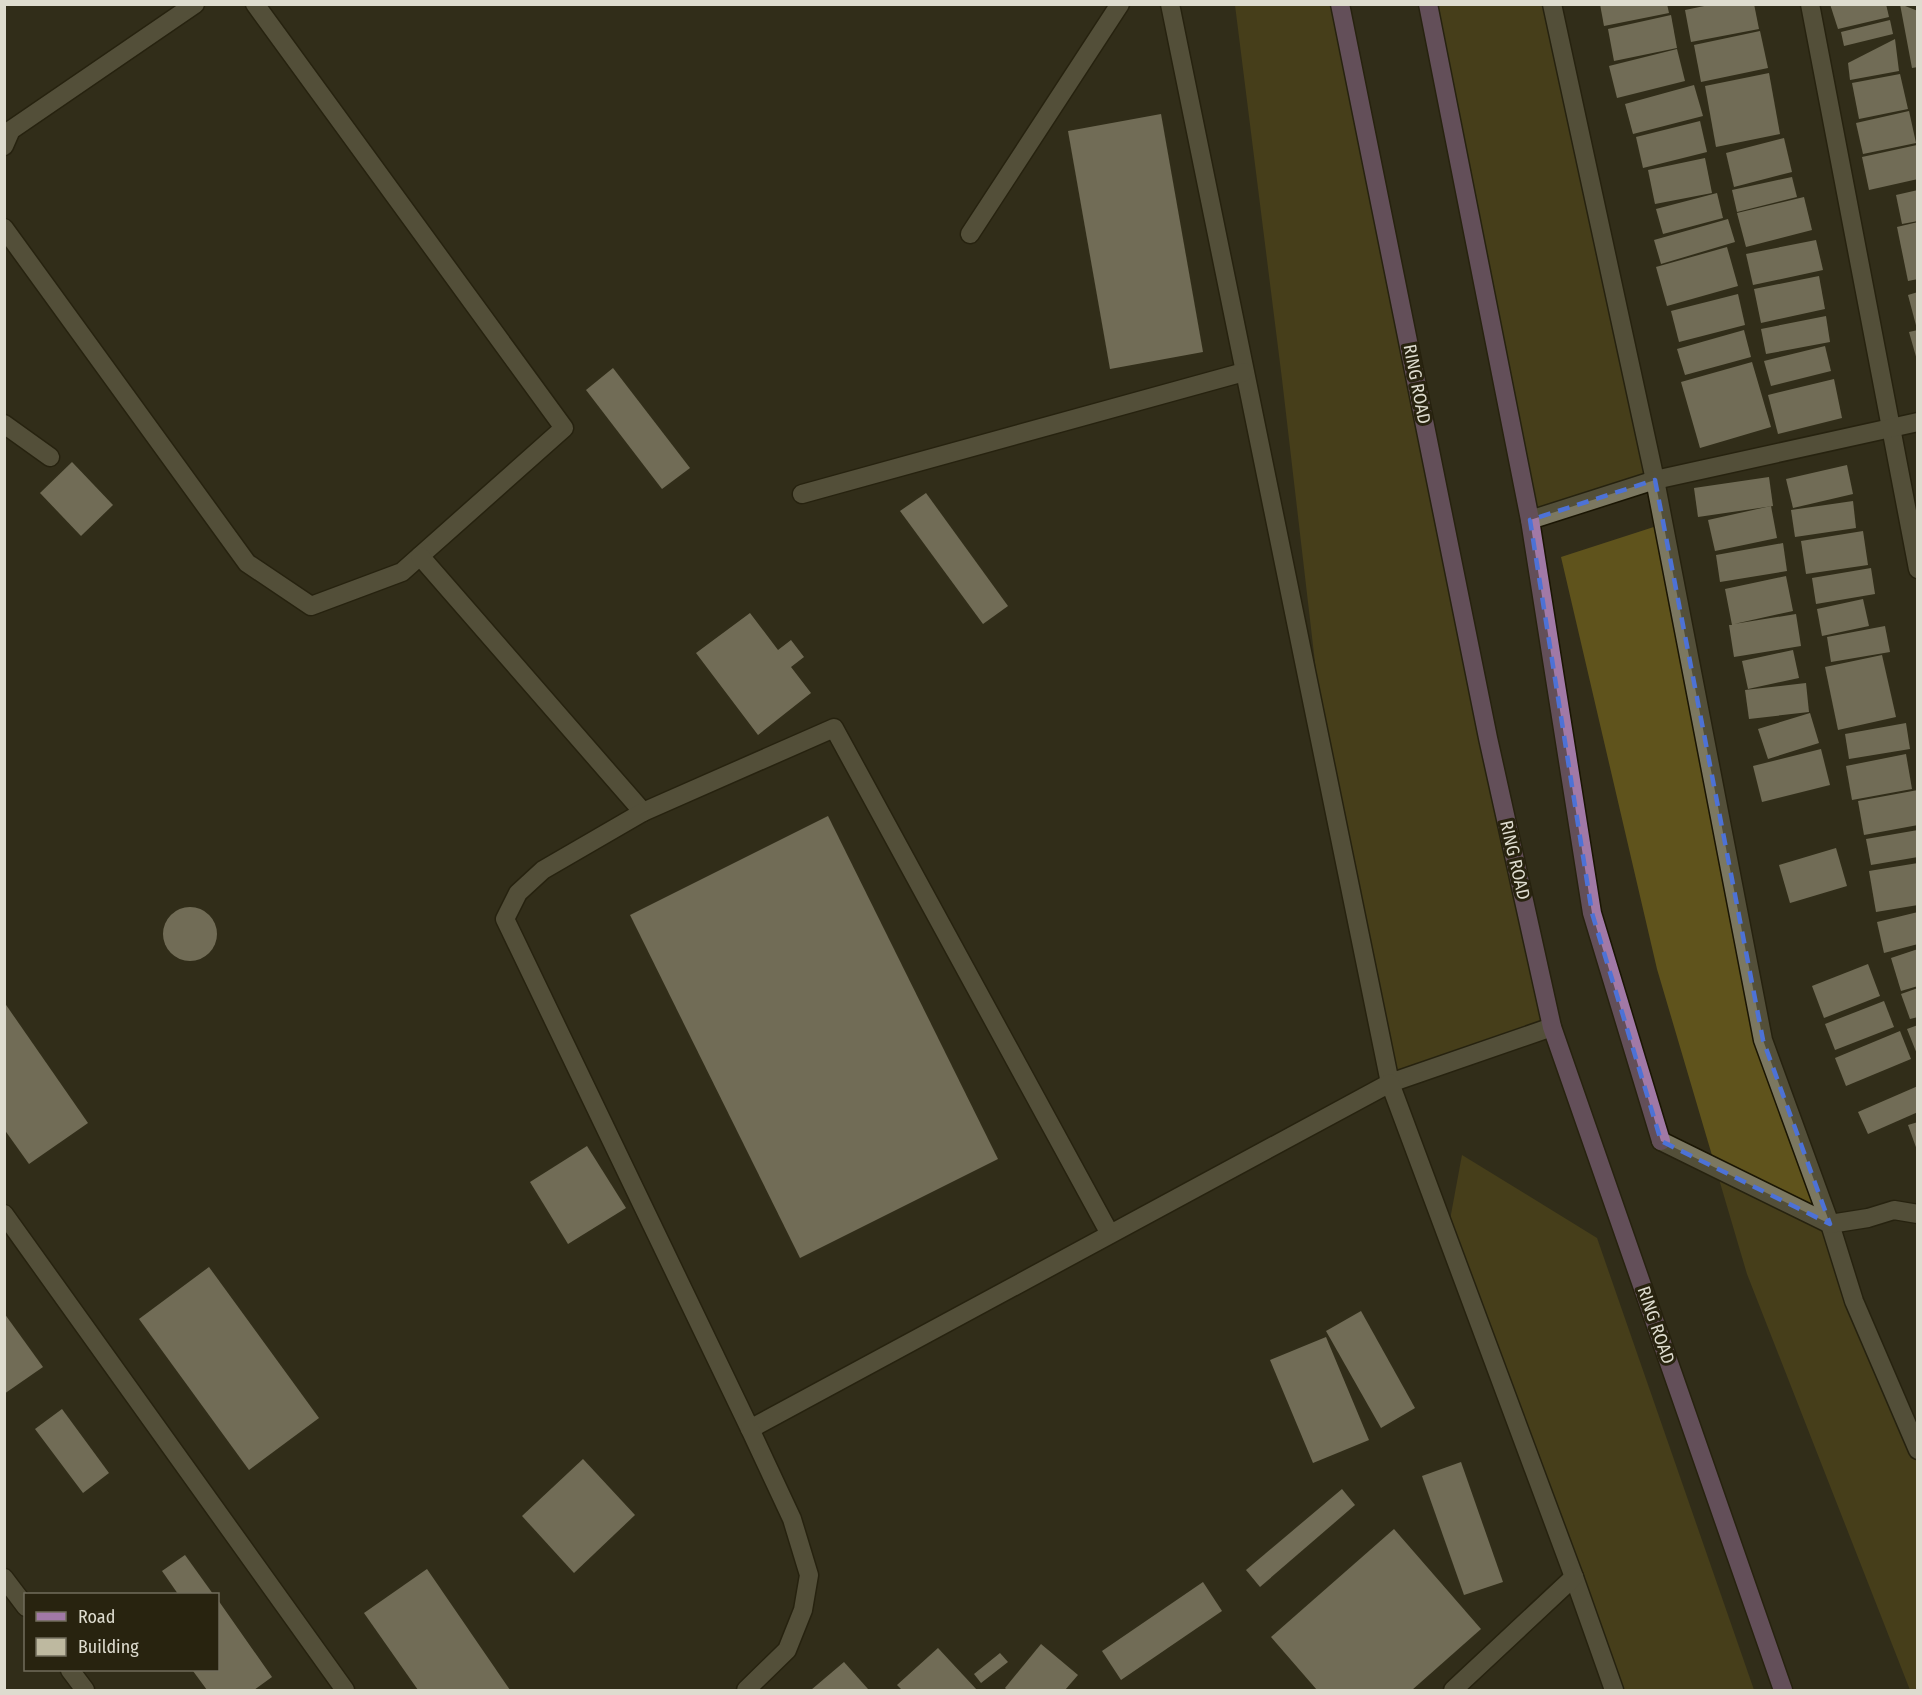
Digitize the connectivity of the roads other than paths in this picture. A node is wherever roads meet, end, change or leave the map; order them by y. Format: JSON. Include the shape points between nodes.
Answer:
{"nodes":[{"id":1,"x":195,"y":4,"type":"edge"},
{"id":2,"x":255,"y":4,"type":"edge"},
{"id":3,"x":1120,"y":4,"type":"edge"},
{"id":4,"x":1170,"y":4,"type":"edge"},
{"id":5,"x":1340,"y":4,"type":"edge"},
{"id":6,"x":1428,"y":4,"type":"edge"},
{"id":7,"x":1552,"y":4,"type":"edge"},
{"id":8,"x":1810,"y":4,"type":"edge"},
{"id":9,"x":4,"y":146,"type":"edge"},
{"id":10,"x":4,"y":228,"type":"edge"},
{"id":11,"x":970,"y":234,"type":"dead end"},
{"id":12,"x":1244,"y":372,"type":"junction"},
{"id":13,"x":1917,"y":422,"type":"edge"},
{"id":14,"x":4,"y":424,"type":"edge"},
{"id":15,"x":1890,"y":428,"type":"junction"},
{"id":16,"x":50,"y":457,"type":"dead end"},
{"id":17,"x":1655,"y":480,"type":"junction"},
{"id":18,"x":802,"y":494,"type":"dead end"},
{"id":19,"x":1530,"y":520,"type":"junction"},
{"id":20,"x":420,"y":556,"type":"junction"},
{"id":21,"x":1917,"y":569,"type":"edge"},
{"id":22,"x":643,"y":812,"type":"junction"},
{"id":23,"x":1552,"y":1027,"type":"junction"},
{"id":24,"x":1390,"y":1083,"type":"junction"},
{"id":25,"x":1661,"y":1142,"type":"joint"},
{"id":26,"x":4,"y":1214,"type":"edge"},
{"id":27,"x":1917,"y":1214,"type":"edge"},
{"id":28,"x":1830,"y":1224,"type":"junction"},
{"id":29,"x":1110,"y":1234,"type":"junction"},
{"id":30,"x":750,"y":1429,"type":"junction"},
{"id":31,"x":1917,"y":1450,"type":"edge"},
{"id":32,"x":1574,"y":1577,"type":"junction"},
{"id":33,"x":4,"y":1578,"type":"edge"},
{"id":34,"x":24,"y":1604,"type":"edge"},
{"id":35,"x":71,"y":1671,"type":"edge"},
{"id":36,"x":85,"y":1690,"type":"edge"},
{"id":37,"x":345,"y":1690,"type":"edge"},
{"id":38,"x":746,"y":1690,"type":"edge"},
{"id":39,"x":1453,"y":1690,"type":"edge"},
{"id":40,"x":1614,"y":1690,"type":"edge"},
{"id":41,"x":1783,"y":1690,"type":"edge"}],
"edges":[{"from":1,"to":9,"type":"street","via":[[11,130]]},
{"from":2,"to":20,"type":"street","via":[[564,428]]},
{"from":3,"to":11,"type":"street"},
{"from":4,"to":12,"type":"street"},
{"from":5,"to":23,"type":"main road","name":"RING ROAD","via":[[1488,738]]},
{"from":6,"to":19,"type":"main road"},
{"from":7,"to":17,"type":"street"},
{"from":8,"to":15,"type":"street"},
{"from":10,"to":20,"type":"street","via":[[247,563],[311,606],[402,572]]},
{"from":12,"to":18,"type":"street"},
{"from":12,"to":24,"type":"street"},
{"from":13,"to":15,"type":"street"},
{"from":14,"to":16,"type":"street"},
{"from":15,"to":17,"type":"street"},
{"from":15,"to":21,"type":"street"},
{"from":17,"to":19,"type":"street"},
{"from":17,"to":28,"type":"street","via":[[1764,1040]]},
{"from":19,"to":25,"type":"main road","via":[[1592,913]]},
{"from":20,"to":22,"type":"street"},
{"from":22,"to":29,"type":"street","via":[[834,728]]},
{"from":22,"to":30,"type":"street","via":[[543,870],[518,893],[506,919]]},
{"from":23,"to":24,"type":"street"},
{"from":23,"to":41,"type":"main road","name":"RING ROAD"},
{"from":24,"to":29,"type":"street"},
{"from":24,"to":32,"type":"street"},
{"from":25,"to":28,"type":"street"},
{"from":26,"to":37,"type":"street"},
{"from":27,"to":28,"type":"street","via":[[1894,1210]]},
{"from":28,"to":31,"type":"street","via":[[1854,1301]]},
{"from":29,"to":30,"type":"street"},
{"from":30,"to":38,"type":"street","via":[[792,1519],[809,1575],[803,1610],[787,1650]]},
{"from":32,"to":39,"type":"street"},
{"from":32,"to":40,"type":"street"},
{"from":33,"to":34,"type":"street"},
{"from":35,"to":36,"type":"street"}]}
